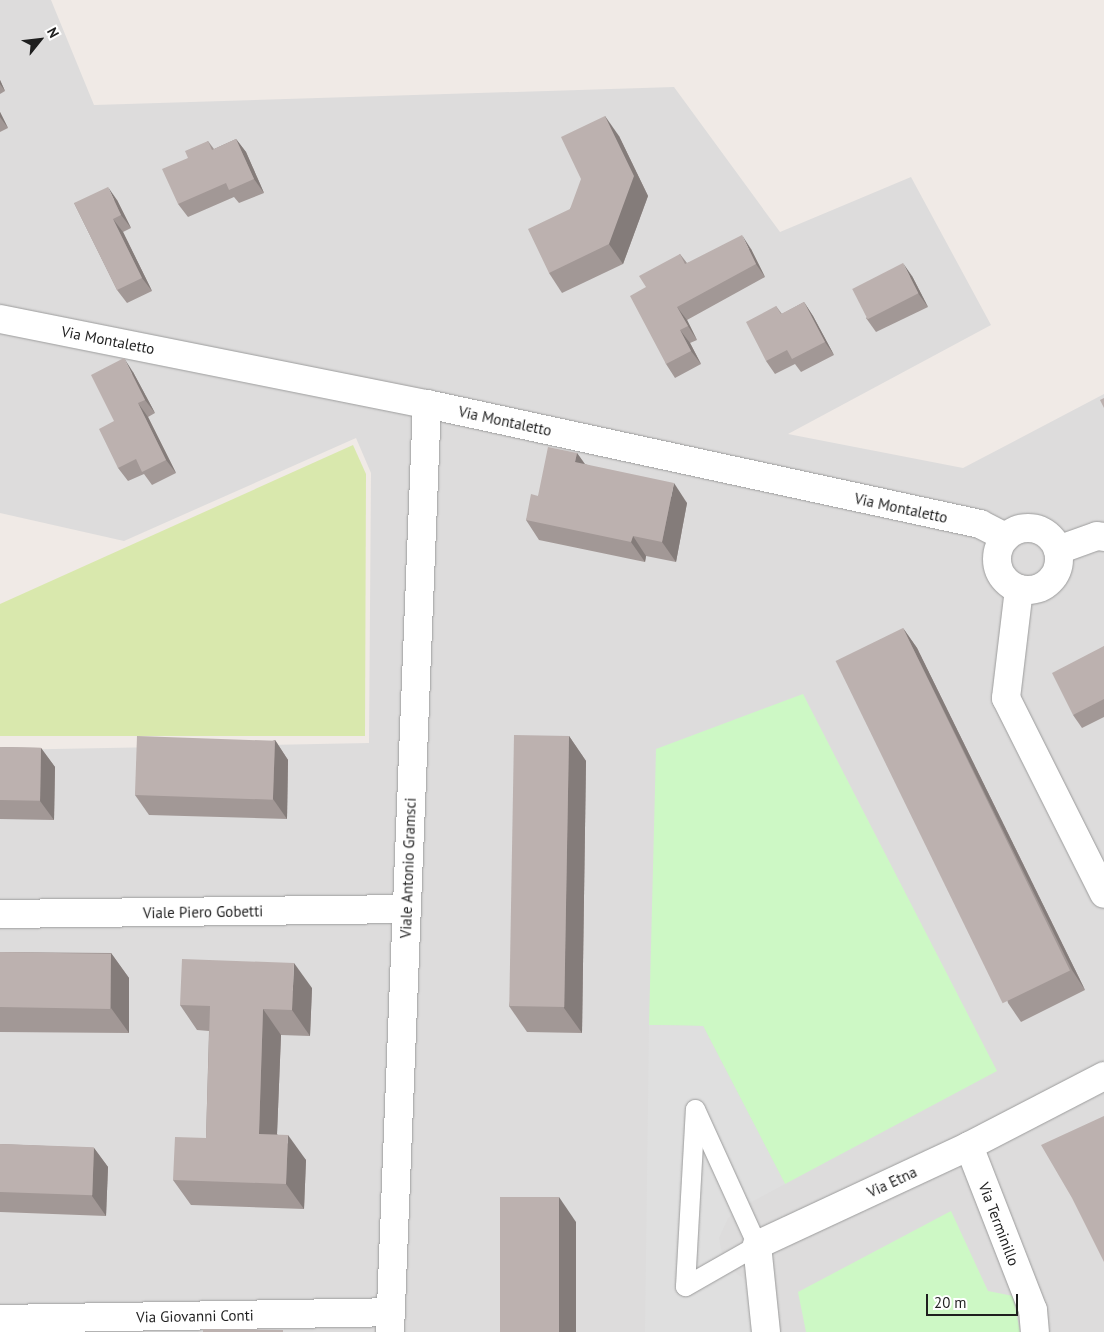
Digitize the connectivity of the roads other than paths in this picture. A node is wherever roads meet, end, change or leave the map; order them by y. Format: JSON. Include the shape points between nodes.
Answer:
{"nodes":[{"id":1,"x":0,"y":319,"type":"edge"},
{"id":2,"x":427,"y":404,"type":"junction"},
{"id":3,"x":1006,"y":537,"type":"junction"},
{"id":4,"x":1104,"y":537,"type":"edge"},
{"id":5,"x":1058,"y":550,"type":"junction"},
{"id":6,"x":1019,"y":588,"type":"junction"},
{"id":7,"x":1104,"y":894,"type":"edge"},
{"id":8,"x":406,"y":909,"type":"junction"},
{"id":9,"x":0,"y":914,"type":"edge"},
{"id":10,"x":1104,"y":1076,"type":"edge"},
{"id":11,"x":969,"y":1146,"type":"junction"},
{"id":12,"x":757,"y":1244,"type":"junction"},
{"id":13,"x":0,"y":1319,"type":"edge"},
{"id":14,"x":391,"y":1322,"type":"edge"},
{"id":15,"x":766,"y":1332,"type":"edge"},
{"id":16,"x":1035,"y":1332,"type":"edge"}],
"edges":[{"from":1,"to":2,"type":"street","name":"Via Montaletto"},
{"from":2,"to":3,"type":"street","name":"Via Montaletto","via":[[980,524]]},
{"from":2,"to":8,"type":"street","name":"Viale Antonio Gramsci"},
{"from":3,"to":5,"type":"street","via":[[1025,528],[1036,529],[1049,537]]},
{"from":3,"to":6,"type":"street","via":[[997,556],[998,566],[1010,584]]},
{"from":4,"to":5,"type":"street","via":[[1097,536]]},
{"from":5,"to":6,"type":"street","via":[[1059,559],[1053,577],[1038,588]]},
{"from":6,"to":7,"type":"street","via":[[1006,698]]},
{"from":8,"to":9,"type":"street","name":"Viale Piero Gobetti"},
{"from":8,"to":14,"type":"street","name":"Viale Antonio Gramsci"},
{"from":10,"to":11,"type":"street","name":"Via Etna"},
{"from":11,"to":12,"type":"street","name":"Via Etna"},
{"from":11,"to":16,"type":"street","name":"Via Terminillo","via":[[1033,1310]]},
{"from":12,"to":12,"type":"lane","via":[[736,1199],[695,1108],[685,1286]]},
{"from":12,"to":15,"type":"street"},
{"from":13,"to":14,"type":"street","name":"Via Giovanni Conti"}]}
